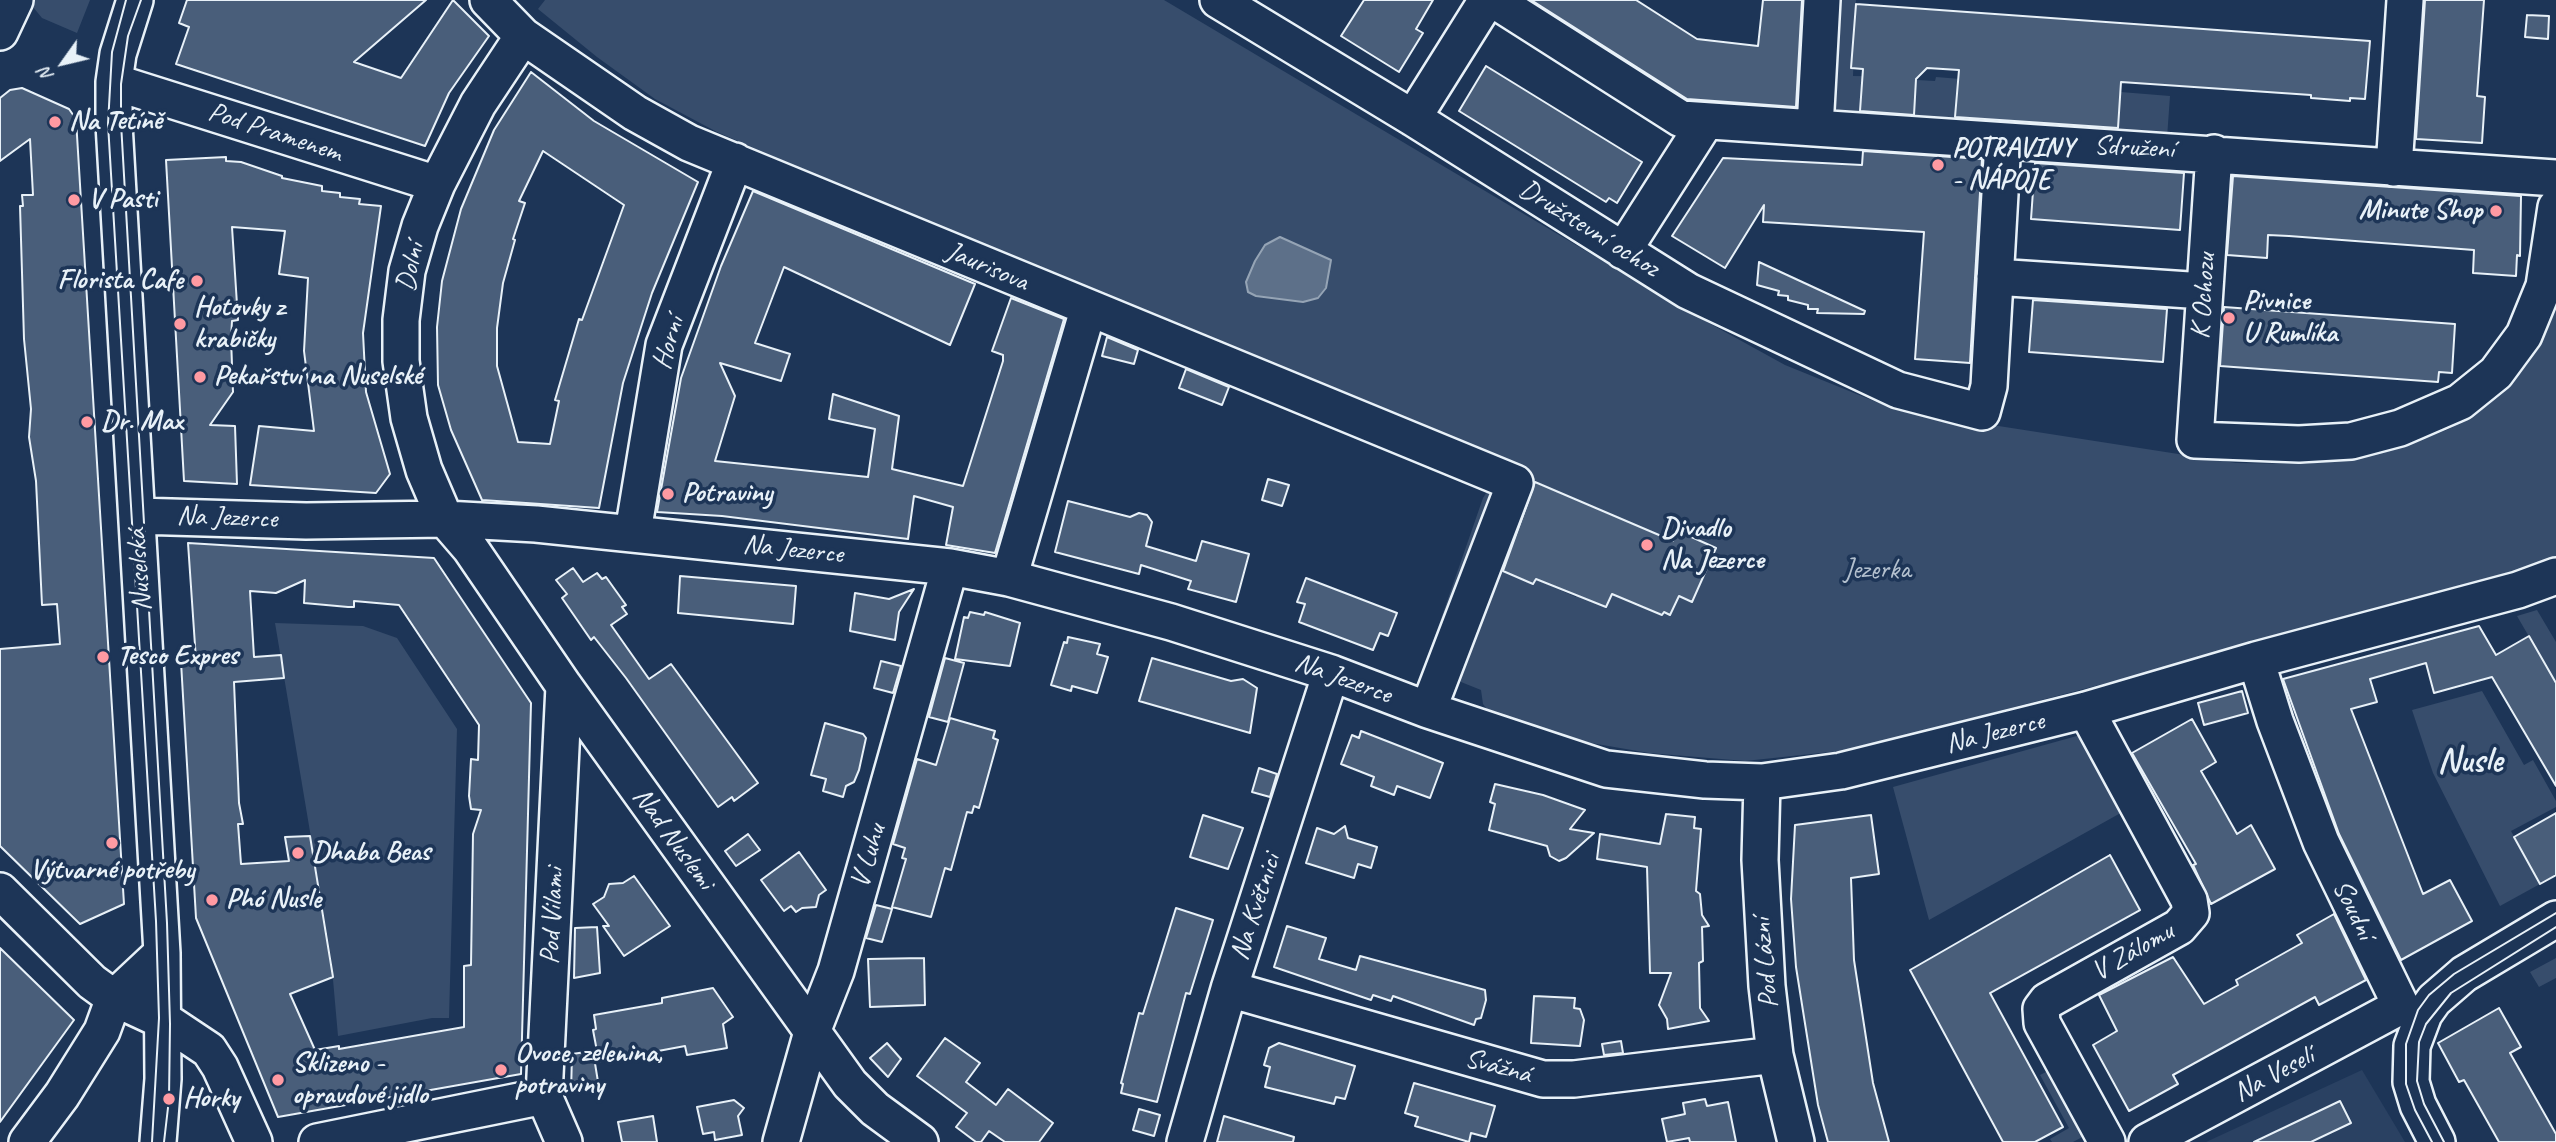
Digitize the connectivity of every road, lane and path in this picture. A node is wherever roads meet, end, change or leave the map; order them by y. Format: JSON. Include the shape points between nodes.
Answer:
{"nodes":[{"id":1,"x":15,"y":0,"type":"edge"},
{"id":2,"x":135,"y":0,"type":"edge"},
{"id":3,"x":488,"y":0,"type":"edge"},
{"id":4,"x":1218,"y":0,"type":"edge"},
{"id":5,"x":1487,"y":0,"type":"edge"},
{"id":6,"x":1494,"y":0,"type":"edge"},
{"id":7,"x":1822,"y":0,"type":"edge"},
{"id":8,"x":2405,"y":0,"type":"edge"},
{"id":9,"x":0,"y":32,"type":"edge"},
{"id":10,"x":523,"y":36,"type":"junction"},
{"id":11,"x":114,"y":82,"type":"junction"},
{"id":12,"x":1413,"y":118,"type":"junction"},
{"id":13,"x":1706,"y":121,"type":"junction"},
{"id":14,"x":1815,"y":128,"type":"junction"},
{"id":15,"x":2003,"y":141,"type":"junction"},
{"id":16,"x":2214,"y":153,"type":"junction"},
{"id":17,"x":735,"y":161,"type":"junction"},
{"id":18,"x":2394,"y":169,"type":"junction"},
{"id":19,"x":2556,"y":178,"type":"edge"},
{"id":20,"x":437,"y":184,"type":"junction"},
{"id":21,"x":2556,"y":207,"type":"edge"},
{"id":22,"x":1623,"y":251,"type":"junction"},
{"id":23,"x":1995,"y":277,"type":"junction"},
{"id":24,"x":2204,"y":291,"type":"junction"},
{"id":25,"x":1087,"y":310,"type":"junction"},
{"id":26,"x":1515,"y":483,"type":"joint"},
{"id":27,"x":137,"y":516,"type":"junction"},
{"id":28,"x":445,"y":519,"type":"junction"},
{"id":29,"x":632,"y":532,"type":"junction"},
{"id":30,"x":950,"y":567,"type":"junction"},
{"id":31,"x":1009,"y":578,"type":"junction"},
{"id":32,"x":2552,"y":586,"type":"edge"},
{"id":33,"x":2256,"y":660,"type":"junction"},
{"id":34,"x":1331,"y":673,"type":"junction"},
{"id":35,"x":564,"y":686,"type":"junction"},
{"id":36,"x":1428,"y":710,"type":"junction"},
{"id":37,"x":2086,"y":710,"type":"junction"},
{"id":38,"x":1762,"y":782,"type":"junction"},
{"id":39,"x":0,"y":891,"type":"edge"},
{"id":40,"x":2556,"y":919,"type":"edge"},
{"id":41,"x":162,"y":954,"type":"junction"},
{"id":42,"x":1229,"y":989,"type":"junction"},
{"id":43,"x":114,"y":998,"type":"junction"},
{"id":44,"x":2412,"y":1010,"type":"junction"},
{"id":45,"x":163,"y":1020,"type":"junction"},
{"id":46,"x":812,"y":1032,"type":"junction"},
{"id":47,"x":1775,"y":1055,"type":"junction"},
{"id":48,"x":544,"y":1096,"type":"junction"},
{"id":49,"x":27,"y":1142,"type":"edge"},
{"id":50,"x":158,"y":1142,"type":"edge"},
{"id":51,"x":254,"y":1142,"type":"edge"},
{"id":52,"x":317,"y":1142,"type":"edge"},
{"id":53,"x":564,"y":1142,"type":"edge"},
{"id":54,"x":781,"y":1142,"type":"edge"},
{"id":55,"x":920,"y":1142,"type":"edge"},
{"id":56,"x":1185,"y":1142,"type":"edge"},
{"id":57,"x":1796,"y":1142,"type":"edge"},
{"id":58,"x":2107,"y":1142,"type":"edge"},
{"id":59,"x":2147,"y":1142,"type":"edge"},
{"id":60,"x":2437,"y":1142,"type":"edge"}],
"edges":[{"from":1,"to":9,"type":"street"},
{"from":2,"to":11,"type":"street","name":"Nuselská"},
{"from":3,"to":10,"type":"street","name":"Jaurisova"},
{"from":4,"to":12,"type":"street","name":"Družstevní ochoz"},
{"from":5,"to":12,"type":"street"},
{"from":6,"to":13,"type":"street","name":"Sdružení","via":[[1681,119]]},
{"from":7,"to":14,"type":"street"},
{"from":8,"to":18,"type":"street"},
{"from":10,"to":17,"type":"street","name":"Jaurisova","via":[[662,130]]},
{"from":10,"to":20,"type":"street","name":"Dolní","via":[[478,104]]},
{"from":11,"to":20,"type":"street","name":"Pod Pramenem"},
{"from":11,"to":27,"type":"street","name":"Nuselská"},
{"from":12,"to":22,"type":"street","name":"Družstevní ochoz"},
{"from":13,"to":14,"type":"street","name":"Sdružení"},
{"from":13,"to":22,"type":"street"},
{"from":14,"to":15,"type":"street","name":"Sdružení"},
{"from":15,"to":16,"type":"street","name":"Sdružení"},
{"from":15,"to":23,"type":"street"},
{"from":16,"to":18,"type":"street","name":"Sdružení"},
{"from":16,"to":24,"type":"street","name":"K Ochozu"},
{"from":17,"to":25,"type":"street","name":"Jaurisova"},
{"from":17,"to":29,"type":"street","name":"Horní","via":[[664,345]]},
{"from":18,"to":19,"type":"street","name":"Sdružení"},
{"from":20,"to":28,"type":"street","name":"Dolní","via":[[407,271],[401,361],[409,418]]},
{"from":21,"to":24,"type":"street","name":"K Ochozu","via":[[2544,285],[2524,335],[2496,373],[2460,402],[2400,428],[2350,441],[2195,440]]},
{"from":22,"to":23,"type":"street","name":"Družstevní ochoz","via":[[1688,291],[1898,390],[1982,412],[1989,386]]},
{"from":23,"to":24,"type":"street"},
{"from":25,"to":26,"type":"street","name":"Jaurisova"},
{"from":25,"to":31,"type":"street"},
{"from":26,"to":36,"type":"street","name":"Na Jezerce"},
{"from":27,"to":28,"type":"street","name":"Na Jezerce"},
{"from":27,"to":41,"type":"street","name":"Nuselská"},
{"from":28,"to":29,"type":"street","name":"Na Jezerce"},
{"from":28,"to":35,"type":"street","name":"Nad Nuslemi","via":[[470,548]]},
{"from":29,"to":30,"type":"street","name":"Na Jezerce"},
{"from":30,"to":31,"type":"street","name":"Na Jezerce"},
{"from":30,"to":46,"type":"street","name":"V Luhu","via":[[836,971]]},
{"from":31,"to":34,"type":"street","name":"Na Jezerce","via":[[1171,622]]},
{"from":32,"to":33,"type":"street","name":"Na Jezerce"},
{"from":33,"to":37,"type":"street","name":"Na Jezerce"},
{"from":33,"to":44,"type":"street","name":"Soudní","via":[[2321,842]]},
{"from":34,"to":36,"type":"street","name":"Na Jezerce"},
{"from":34,"to":42,"type":"street","name":"Na Květnici"},
{"from":35,"to":46,"type":"street","name":"Nad Nuslemi"},
{"from":35,"to":48,"type":"street","name":"Pod Vilami"},
{"from":36,"to":38,"type":"street","name":"Na Jezerce","via":[[1606,769]]},
{"from":37,"to":38,"type":"street","name":"Na Jezerce","via":[[1841,771]]},
{"from":37,"to":58,"type":"street","name":"V Zálomu","via":[[2191,909],[2179,927],[2047,1001],[2041,1009],[2042,1023]]},
{"from":38,"to":47,"type":"street","name":"Pod Lázní","via":[[1761,917]]},
{"from":39,"to":43,"type":"street"},
{"from":40,"to":44,"type":"street","name":"Na Veselí"},
{"from":41,"to":43,"type":"street"},
{"from":41,"to":45,"type":"street","name":"Nuselská"},
{"from":42,"to":47,"type":"street","name":"Svážná","via":[[1543,1079]]},
{"from":42,"to":56,"type":"street","name":"Na Květnici"},
{"from":43,"to":45,"type":"street"},
{"from":43,"to":49,"type":"street","via":[[102,1031]]},
{"from":44,"to":59,"type":"street","name":"Na Veselí"},
{"from":44,"to":60,"type":"street","via":[[2411,1082]]},
{"from":45,"to":50,"type":"street","name":"Nuselská"},
{"from":45,"to":51,"type":"street","via":[[209,1050]]},
{"from":46,"to":54,"type":"street","name":"V Luhu"},
{"from":46,"to":55,"type":"street","name":"Nad Nuslemi","via":[[863,1099]]},
{"from":47,"to":57,"type":"street","name":"Pod Lázní"},
{"from":48,"to":52,"type":"street"},
{"from":48,"to":53,"type":"street","name":"Pod Vilami"}]}
